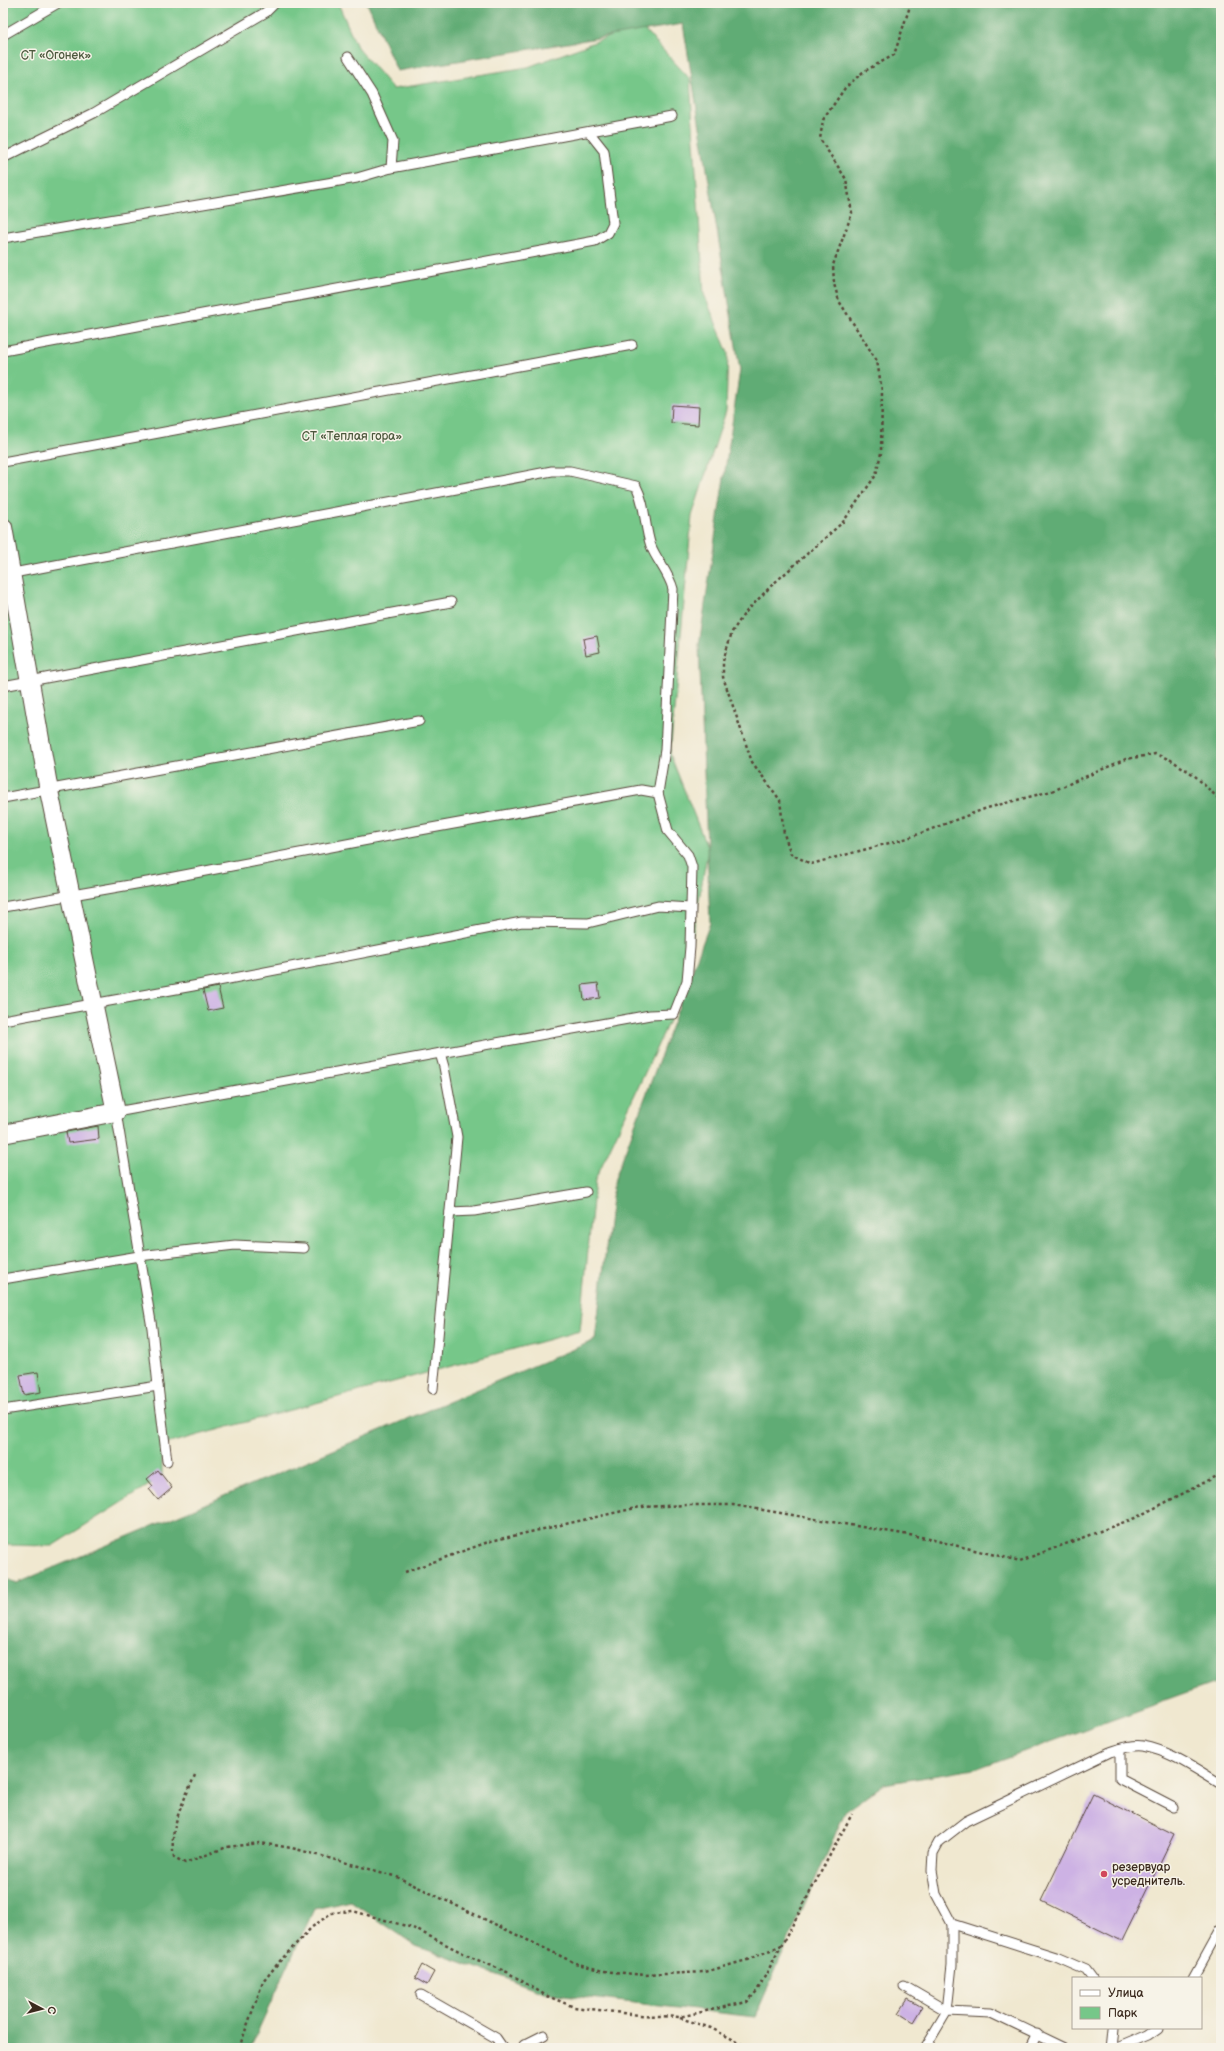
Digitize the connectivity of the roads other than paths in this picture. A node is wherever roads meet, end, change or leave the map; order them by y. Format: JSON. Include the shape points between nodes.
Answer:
{"nodes":[{"id":1,"x":58,"y":3,"type":"edge"},
{"id":2,"x":275,"y":3,"type":"edge"},
{"id":3,"x":3,"y":35,"type":"edge"},
{"id":4,"x":348,"y":57,"type":"dead end"},
{"id":5,"x":672,"y":116,"type":"dead end"},
{"id":6,"x":589,"y":132,"type":"junction"},
{"id":7,"x":3,"y":158,"type":"edge"},
{"id":8,"x":391,"y":168,"type":"junction"},
{"id":9,"x":3,"y":238,"type":"edge"},
{"id":10,"x":632,"y":345,"type":"dead end"},
{"id":11,"x":3,"y":351,"type":"edge"},
{"id":12,"x":3,"y":462,"type":"edge"},
{"id":13,"x":3,"y":527,"type":"edge"},
{"id":14,"x":7,"y":575,"type":"edge"},
{"id":15,"x":451,"y":602,"type":"dead end"},
{"id":16,"x":30,"y":681,"type":"junction"},
{"id":17,"x":3,"y":686,"type":"edge"},
{"id":18,"x":419,"y":721,"type":"dead end"},
{"id":19,"x":49,"y":791,"type":"junction"},
{"id":20,"x":658,"y":792,"type":"junction"},
{"id":21,"x":3,"y":798,"type":"edge"},
{"id":22,"x":71,"y":894,"type":"junction"},
{"id":23,"x":3,"y":907,"type":"edge"},
{"id":24,"x":690,"y":908,"type":"junction"},
{"id":25,"x":94,"y":1003,"type":"junction"},
{"id":26,"x":3,"y":1020,"type":"edge"},
{"id":27,"x":440,"y":1053,"type":"junction"},
{"id":28,"x":116,"y":1112,"type":"junction"},
{"id":29,"x":3,"y":1134,"type":"edge"},
{"id":30,"x":586,"y":1192,"type":"dead end"},
{"id":31,"x":450,"y":1212,"type":"junction"},
{"id":32,"x":304,"y":1248,"type":"dead end"},
{"id":33,"x":139,"y":1256,"type":"junction"},
{"id":34,"x":3,"y":1279,"type":"edge"},
{"id":35,"x":158,"y":1386,"type":"junction"},
{"id":36,"x":433,"y":1389,"type":"dead end"},
{"id":37,"x":3,"y":1410,"type":"edge"},
{"id":38,"x":167,"y":1461,"type":"dead end"},
{"id":39,"x":1120,"y":1750,"type":"junction"},
{"id":40,"x":1221,"y":1784,"type":"edge"},
{"id":41,"x":1174,"y":1808,"type":"dead end"},
{"id":42,"x":952,"y":1924,"type":"junction"},
{"id":43,"x":1221,"y":1929,"type":"edge"},
{"id":44,"x":1091,"y":1977,"type":"edge"},
{"id":45,"x":1195,"y":1977,"type":"edge"},
{"id":46,"x":904,"y":1986,"type":"dead end"},
{"id":47,"x":421,"y":1995,"type":"dead end"},
{"id":48,"x":947,"y":2011,"type":"junction"},
{"id":49,"x":1114,"y":2029,"type":"edge"},
{"id":50,"x":1157,"y":2029,"type":"edge"},
{"id":51,"x":544,"y":2034,"type":"dead end"},
{"id":52,"x":1037,"y":2034,"type":"junction"},
{"id":53,"x":524,"y":2045,"type":"dead end"},
{"id":54,"x":503,"y":2048,"type":"edge"},
{"id":55,"x":925,"y":2048,"type":"edge"},
{"id":56,"x":1030,"y":2048,"type":"edge"},
{"id":57,"x":1064,"y":2048,"type":"edge"},
{"id":58,"x":1112,"y":2048,"type":"edge"},
{"id":59,"x":1117,"y":2048,"type":"edge"}],
"edges":[{"from":1,"to":3,"type":"lane"},
{"from":2,"to":7,"type":"lane","via":[[266,12],[94,112]]},
{"from":4,"to":8,"type":"lane","via":[[372,94],[392,141]]},
{"from":5,"to":6,"type":"lane"},
{"from":6,"to":8,"type":"lane"},
{"from":6,"to":11,"type":"lane","via":[[604,151],[613,223],[608,233],[595,241]]},
{"from":8,"to":9,"type":"lane","via":[[357,178]]},
{"from":10,"to":12,"type":"lane"},
{"from":13,"to":14,"type":"street"},
{"from":14,"to":16,"type":"street"},
{"from":14,"to":20,"type":"lane","via":[[552,471],[570,471],[636,486],[642,498],[650,544],[657,560],[671,579],[673,589],[665,750]]},
{"from":15,"to":16,"type":"lane"},
{"from":16,"to":17,"type":"lane"},
{"from":16,"to":19,"type":"street"},
{"from":18,"to":19,"type":"lane"},
{"from":19,"to":21,"type":"lane"},
{"from":19,"to":22,"type":"street"},
{"from":20,"to":22,"type":"lane","via":[[641,790]]},
{"from":20,"to":24,"type":"lane","via":[[668,831],[688,854],[692,867]]},
{"from":22,"to":23,"type":"lane"},
{"from":22,"to":25,"type":"street"},
{"from":24,"to":25,"type":"lane","via":[[658,906],[588,923],[522,922]]},
{"from":24,"to":27,"type":"lane","via":[[687,982],[674,1014],[650,1014]]},
{"from":25,"to":26,"type":"lane"},
{"from":25,"to":28,"type":"street"},
{"from":27,"to":28,"type":"lane"},
{"from":27,"to":31,"type":"lane","via":[[457,1137]]},
{"from":28,"to":29,"type":"street"},
{"from":28,"to":33,"type":"lane"},
{"from":30,"to":31,"type":"lane","via":[[474,1211]]},
{"from":31,"to":36,"type":"lane"},
{"from":32,"to":33,"type":"lane","via":[[235,1245]]},
{"from":33,"to":34,"type":"lane"},
{"from":33,"to":35,"type":"lane","via":[[152,1328]]},
{"from":35,"to":37,"type":"lane"},
{"from":35,"to":38,"type":"lane"},
{"from":39,"to":40,"type":"lane","via":[[1142,1746],[1169,1754]]},
{"from":39,"to":41,"type":"lane","via":[[1120,1779]]},
{"from":39,"to":42,"type":"lane","via":[[1110,1752],[966,1822],[939,1842],[933,1853],[932,1870],[936,1894]]},
{"from":42,"to":44,"type":"lane","via":[[1056,1957],[1086,1970]]},
{"from":42,"to":48,"type":"lane","via":[[952,1966]]},
{"from":43,"to":45,"type":"lane"},
{"from":46,"to":48,"type":"lane"},
{"from":47,"to":54,"type":"lane","via":[[496,2038]]},
{"from":48,"to":52,"type":"lane","via":[[991,2013]]},
{"from":48,"to":55,"type":"lane"},
{"from":49,"to":58,"type":"lane"},
{"from":50,"to":59,"type":"lane"},
{"from":51,"to":53,"type":"lane"},
{"from":52,"to":56,"type":"lane"},
{"from":52,"to":57,"type":"lane"}]}
